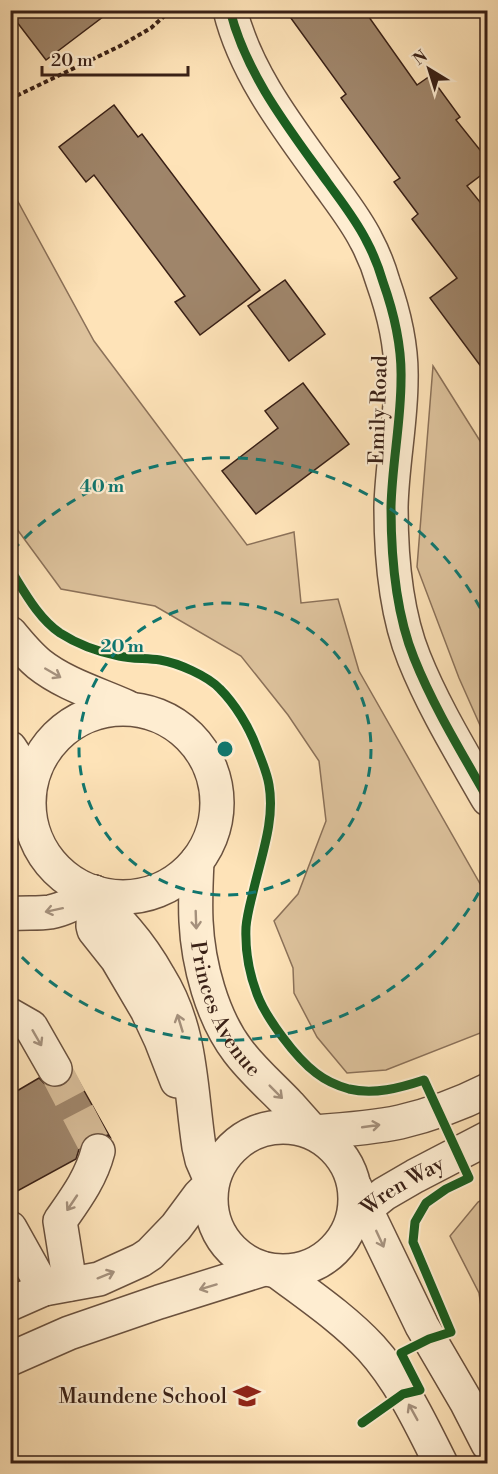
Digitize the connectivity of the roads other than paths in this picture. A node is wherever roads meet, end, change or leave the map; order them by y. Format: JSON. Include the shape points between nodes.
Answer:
{"nodes":[{"id":1,"x":230,"y":10,"type":"edge"},
{"id":2,"x":10,"y":633,"type":"edge"},
{"id":3,"x":127,"y":706,"type":"junction"},
{"id":4,"x":10,"y":748,"type":"edge"},
{"id":5,"x":31,"y":780,"type":"junction"},
{"id":6,"x":488,"y":799,"type":"edge"},
{"id":7,"x":20,"y":825,"type":"edge"},
{"id":8,"x":197,"y":861,"type":"junction"},
{"id":9,"x":94,"y":892,"type":"junction"},
{"id":10,"x":10,"y":914,"type":"edge"},
{"id":11,"x":10,"y":1015,"type":"edge"},
{"id":12,"x":55,"y":1069,"type":"tunnel mouth"},
{"id":13,"x":488,"y":1090,"type":"edge"},
{"id":14,"x":313,"y":1132,"type":"junction"},
{"id":15,"x":488,"y":1138,"type":"edge"},
{"id":16,"x":98,"y":1151,"type":"dead end"},
{"id":17,"x":212,"y":1182,"type":"junction"},
{"id":18,"x":358,"y":1205,"type":"junction"},
{"id":19,"x":10,"y":1228,"type":"edge"},
{"id":20,"x":271,"y":1271,"type":"junction"},
{"id":21,"x":57,"y":1287,"type":"junction"},
{"id":22,"x":10,"y":1304,"type":"edge"},
{"id":23,"x":10,"y":1359,"type":"edge"},
{"id":24,"x":488,"y":1444,"type":"edge"},
{"id":25,"x":441,"y":1464,"type":"edge"}],
"edges":[{"from":1,"to":6,"type":"street","name":"Emily Road","via":[[255,74],[350,213],[366,239],[384,283],[400,359],[391,505],[400,609],[422,676]]},
{"from":2,"to":3,"type":"street","name":"Princes Avenue","one_way":true,"via":[[48,671]]},
{"from":3,"to":5,"type":"street","name":"Princes Avenue","via":[[84,717],[60,732],[42,753]]},
{"from":3,"to":8,"type":"street","name":"Princes Avenue","via":[[166,718],[189,734],[206,756],[216,782],[217,810],[211,837]]},
{"from":4,"to":5,"type":"street"},
{"from":5,"to":7,"type":"street","name":"Princes Avenue"},
{"from":7,"to":9,"type":"street","name":"Princes Avenue","via":[[51,864],[71,882]]},
{"from":8,"to":9,"type":"street","name":"Princes Avenue","via":[[176,881],[150,893],[123,897]]},
{"from":8,"to":14,"type":"street","name":"Princes Avenue","one_way":true,"via":[[198,943],[218,1015],[238,1051]]},
{"from":9,"to":10,"type":"street","one_way":true,"via":[[57,910]]},
{"from":9,"to":17,"type":"street","name":"Princes Avenue","via":[[142,951],[172,1002],[187,1048],[199,1147]]},
{"from":11,"to":12,"type":"street","one_way":true,"via":[[31,1027]]},
{"from":14,"to":13,"type":"street","one_way":true,"via":[[402,1121]]},
{"from":14,"to":17,"type":"street","name":"Princes Avenue","via":[[285,1126],[257,1131],[224,1157]]},
{"from":14,"to":18,"type":"street","name":"Princes Avenue","via":[[333,1146],[347,1164]]},
{"from":15,"to":18,"type":"street","name":"Wren Way"},
{"from":16,"to":21,"type":"street","one_way":true,"via":[[94,1167],[60,1221]]},
{"from":17,"to":20,"type":"street","name":"Princes Avenue","via":[[212,1214],[225,1242],[249,1264]]},
{"from":21,"to":17,"type":"street","one_way":true,"via":[[99,1279],[141,1260],[171,1232]]},
{"from":18,"to":20,"type":"street","via":[[346,1234],[324,1259],[294,1271]]},
{"from":18,"to":24,"type":"street","name":"Princes Avenue","one_way":true},
{"from":19,"to":21,"type":"street"},
{"from":20,"to":23,"type":"street","one_way":true,"via":[[159,1302]]},
{"from":25,"to":20,"type":"street","name":"Princes Avenue","one_way":true,"via":[[397,1383],[377,1355],[333,1313]]},
{"from":21,"to":22,"type":"street"}]}
